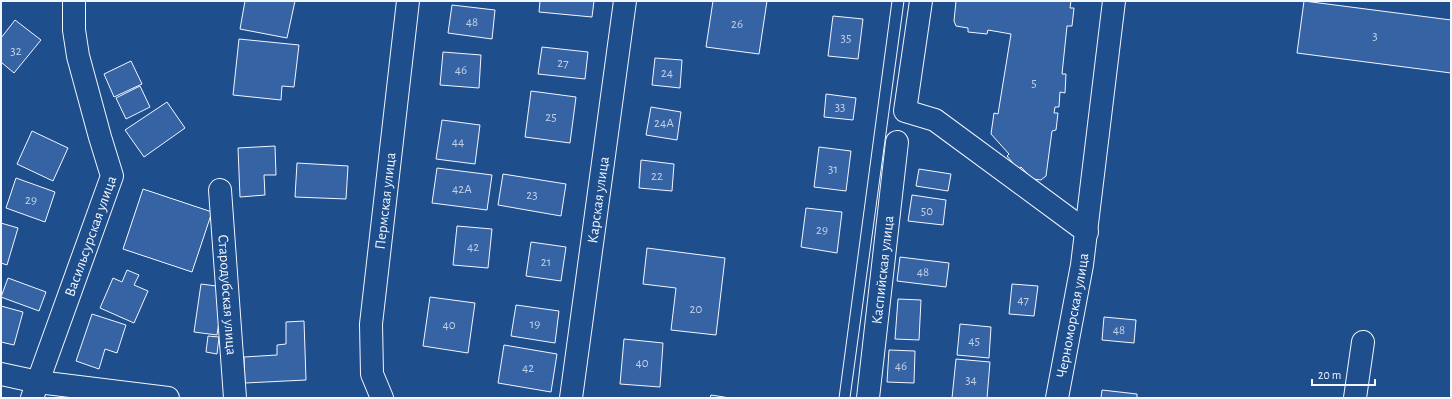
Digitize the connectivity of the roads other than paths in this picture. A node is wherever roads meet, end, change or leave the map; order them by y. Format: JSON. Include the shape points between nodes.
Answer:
{"nodes":[{"id":1,"x":74,"y":1,"type":"edge"},
{"id":2,"x":408,"y":1,"type":"edge"},
{"id":3,"x":626,"y":1,"type":"edge"},
{"id":4,"x":921,"y":1,"type":"edge"},
{"id":5,"x":1114,"y":1,"type":"edge"},
{"id":6,"x":897,"y":142,"type":"dead end"},
{"id":7,"x":220,"y":190,"type":"dead end"},
{"id":8,"x":1087,"y":232,"type":"junction"},
{"id":9,"x":1363,"y":342,"type":"dead end"},
{"id":10,"x":1,"y":374,"type":"edge"},
{"id":11,"x":35,"y":390,"type":"edge"},
{"id":12,"x":168,"y":398,"type":"edge"},
{"id":13,"x":235,"y":398,"type":"edge"},
{"id":14,"x":382,"y":398,"type":"edge"},
{"id":15,"x":571,"y":398,"type":"edge"},
{"id":16,"x":868,"y":398,"type":"edge"},
{"id":17,"x":1057,"y":398,"type":"edge"},
{"id":18,"x":1355,"y":398,"type":"edge"}],
"edges":[{"from":1,"to":11,"type":"street","name":"Васильсурская улица","via":[[74,30],[78,56],[112,176]]},
{"from":2,"to":14,"type":"street","name":"Пермская улица","via":[[371,324],[372,374]]},
{"from":3,"to":15,"type":"street","name":"Карская улица"},
{"from":4,"to":8,"type":"street","via":[[905,111],[935,120]]},
{"from":5,"to":8,"type":"street","name":"Черноморская улица"},
{"from":6,"to":16,"type":"street","name":"Каспийская улица"},
{"from":7,"to":13,"type":"street","name":"Стародубская улица"},
{"from":8,"to":17,"type":"street","name":"Черноморская улица"},
{"from":9,"to":18,"type":"street"},
{"from":10,"to":11,"type":"street"},
{"from":11,"to":12,"type":"street"}]}
